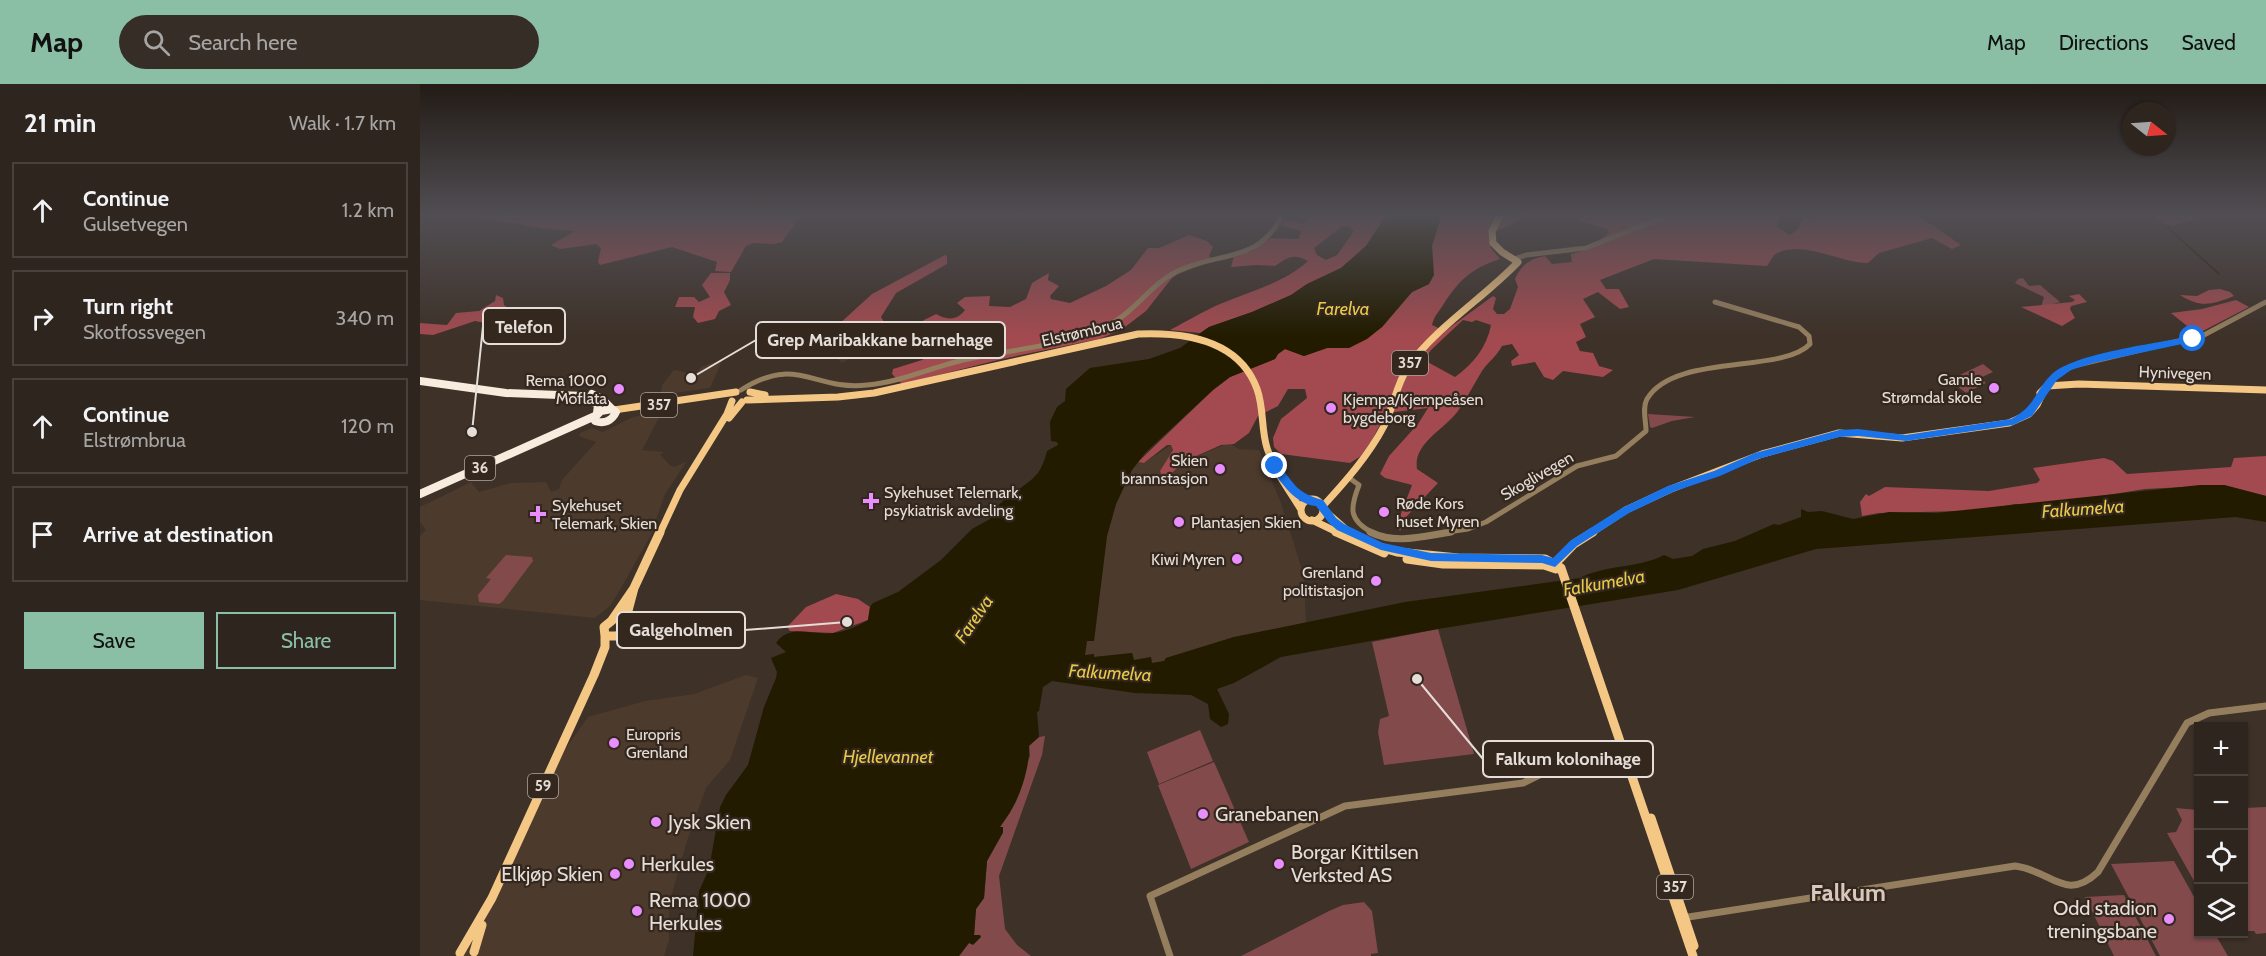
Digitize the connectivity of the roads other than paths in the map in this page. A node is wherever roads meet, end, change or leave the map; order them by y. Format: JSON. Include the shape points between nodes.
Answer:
{"nodes":[{"id":1,"x":1232,"y":255,"type":"edge"},
{"id":2,"x":1508,"y":255,"type":"edge"},
{"id":3,"x":1534,"y":255,"type":"edge"},
{"id":4,"x":1516,"y":260,"type":"junction"},
{"id":5,"x":1715,"y":302,"type":"dead end"},
{"id":6,"x":2266,"y":302,"type":"edge"},
{"id":7,"x":420,"y":381,"type":"edge"},
{"id":8,"x":2046,"y":388,"type":"junction"},
{"id":9,"x":2266,"y":390,"type":"edge"},
{"id":10,"x":744,"y":391,"type":"junction"},
{"id":11,"x":527,"y":394,"type":"junction"},
{"id":12,"x":806,"y":398,"type":"junction"},
{"id":13,"x":732,"y":400,"type":"junction"},
{"id":14,"x":744,"y":401,"type":"junction"},
{"id":15,"x":613,"y":412,"type":"junction"},
{"id":16,"x":597,"y":417,"type":"junction"},
{"id":17,"x":701,"y":454,"type":"junction"},
{"id":18,"x":1279,"y":474,"type":"junction"},
{"id":19,"x":1348,"y":477,"type":"junction"},
{"id":20,"x":420,"y":494,"type":"edge"},
{"id":21,"x":1311,"y":501,"type":"junction"},
{"id":22,"x":1300,"y":508,"type":"junction"},
{"id":23,"x":1324,"y":508,"type":"junction"},
{"id":24,"x":1312,"y":520,"type":"junction"},
{"id":25,"x":1554,"y":565,"type":"junction"},
{"id":26,"x":634,"y":588,"type":"junction"},
{"id":27,"x":626,"y":618,"type":"junction"},
{"id":28,"x":612,"y":620,"type":"junction"},
{"id":29,"x":605,"y":636,"type":"junction"},
{"id":30,"x":617,"y":636,"type":"junction"},
{"id":31,"x":1598,"y":673,"type":"junction"},
{"id":32,"x":594,"y":675,"type":"junction"},
{"id":33,"x":2266,"y":706,"type":"edge"},
{"id":34,"x":1620,"y":744,"type":"junction"},
{"id":35,"x":492,"y":898,"type":"junction"},
{"id":36,"x":1682,"y":918,"type":"junction"},
{"id":37,"x":458,"y":954,"type":"edge"},
{"id":38,"x":475,"y":954,"type":"edge"},
{"id":39,"x":1170,"y":956,"type":"edge"},
{"id":40,"x":1695,"y":956,"type":"edge"}],
"edges":[{"from":1,"to":10,"type":"street","via":[[1177,271],[1125,314],[1096,330],[864,387],[834,384],[790,372],[767,374]]},
{"from":2,"to":4,"type":"main road"},
{"from":3,"to":4,"type":"street"},
{"from":4,"to":19,"type":"main road","number":"357","via":[[1407,368],[1381,431]]},
{"from":5,"to":19,"type":"street","name":"Skoglivegen","via":[[1799,327],[1810,338],[1809,346],[1791,354],[1707,369],[1665,383],[1647,399],[1646,431],[1630,446],[1611,458],[1577,466],[1473,528],[1402,539],[1380,537],[1355,519],[1352,507],[1359,485]]},
{"from":6,"to":8,"type":"street","via":[[2199,337],[2078,364],[2058,374]]},
{"from":7,"to":11,"type":"highway"},
{"from":8,"to":9,"type":"main road","name":"Hynivegen","via":[[2088,384]]},
{"from":8,"to":25,"type":"main road","via":[[2034,408],[2021,419],[2000,425],[1906,438],[1843,433],[1771,451],[1626,510],[1574,544]]},
{"from":10,"to":12,"type":"main road","name":"Elstrømbrua","number":"357"},
{"from":10,"to":13,"type":"main road"},
{"from":10,"to":14,"type":"main road","via":[[751,396]]},
{"from":10,"to":15,"type":"main road","number":"357"},
{"from":11,"to":15,"type":"highway","via":[[588,393],[599,397]]},
{"from":11,"to":16,"type":"highway","via":[[584,396],[598,405]]},
{"from":12,"to":14,"type":"main road","name":"Elstrømbrua","number":"357"},
{"from":12,"to":18,"type":"main road","name":"Elstrømbrua","number":"357","via":[[904,387],[1119,337],[1152,333],[1186,335],[1217,346],[1244,366],[1257,389],[1265,441]]},
{"from":13,"to":14,"type":"main road","number":"357"},
{"from":13,"to":15,"type":"main road","number":"357","via":[[684,400]]},
{"from":13,"to":17,"type":"main road","number":"59"},
{"from":14,"to":17,"type":"main road","number":"59"},
{"from":15,"to":16,"type":"highway","number":"36"},
{"from":16,"to":20,"type":"highway","number":"36"},
{"from":17,"to":26,"type":"main road","number":"59"},
{"from":18,"to":21,"type":"main road","name":"Elstrømbrua","number":"357","via":[[1294,491]]},
{"from":18,"to":22,"type":"main road","name":"Elstrømbrua","number":"357"},
{"from":19,"to":21,"type":"main road","number":"357"},
{"from":19,"to":23,"type":"main road","number":"357"},
{"from":21,"to":22,"type":"main road","number":"357"},
{"from":21,"to":23,"type":"main road","number":"357"},
{"from":22,"to":24,"type":"main road","number":"357","via":[[1302,516]]},
{"from":23,"to":24,"type":"main road","number":"357","via":[[1321,517]]},
{"from":23,"to":25,"type":"main road","number":"357","via":[[1336,524],[1358,537],[1404,553],[1542,559]]},
{"from":24,"to":25,"type":"main road","number":"357","via":[[1363,545],[1408,559],[1443,564]]},
{"from":25,"to":31,"type":"main road","number":"357","via":[[1565,578]]},
{"from":26,"to":27,"type":"main road","number":"59"},
{"from":26,"to":28,"type":"main road","number":"59"},
{"from":27,"to":28,"type":"main road"},
{"from":27,"to":30,"type":"main road","number":"59","via":[[628,628]]},
{"from":28,"to":29,"type":"main road","number":"59","via":[[604,627]]},
{"from":29,"to":30,"type":"main road"},
{"from":29,"to":32,"type":"main road","number":"59","via":[[606,647]]},
{"from":30,"to":32,"type":"main road","number":"59"},
{"from":31,"to":34,"type":"main road","number":"357"},
{"from":31,"to":36,"type":"main road","number":"357","via":[[1622,731]]},
{"from":32,"to":35,"type":"main road","number":"59"},
{"from":33,"to":36,"type":"street","via":[[2209,713],[2187,723],[2089,882],[2064,886],[2031,867],[2015,866]]},
{"from":34,"to":36,"type":"main road","number":"357"},
{"from":34,"to":39,"type":"street","via":[[1582,754],[1523,783],[1345,806],[1150,896]]},
{"from":35,"to":37,"type":"main road","number":"59"},
{"from":35,"to":38,"type":"main road","number":"59"},
{"from":36,"to":40,"type":"main road","number":"357"},
{"from":37,"to":38,"type":"main road","number":"59","via":[[468,950]]}]}
